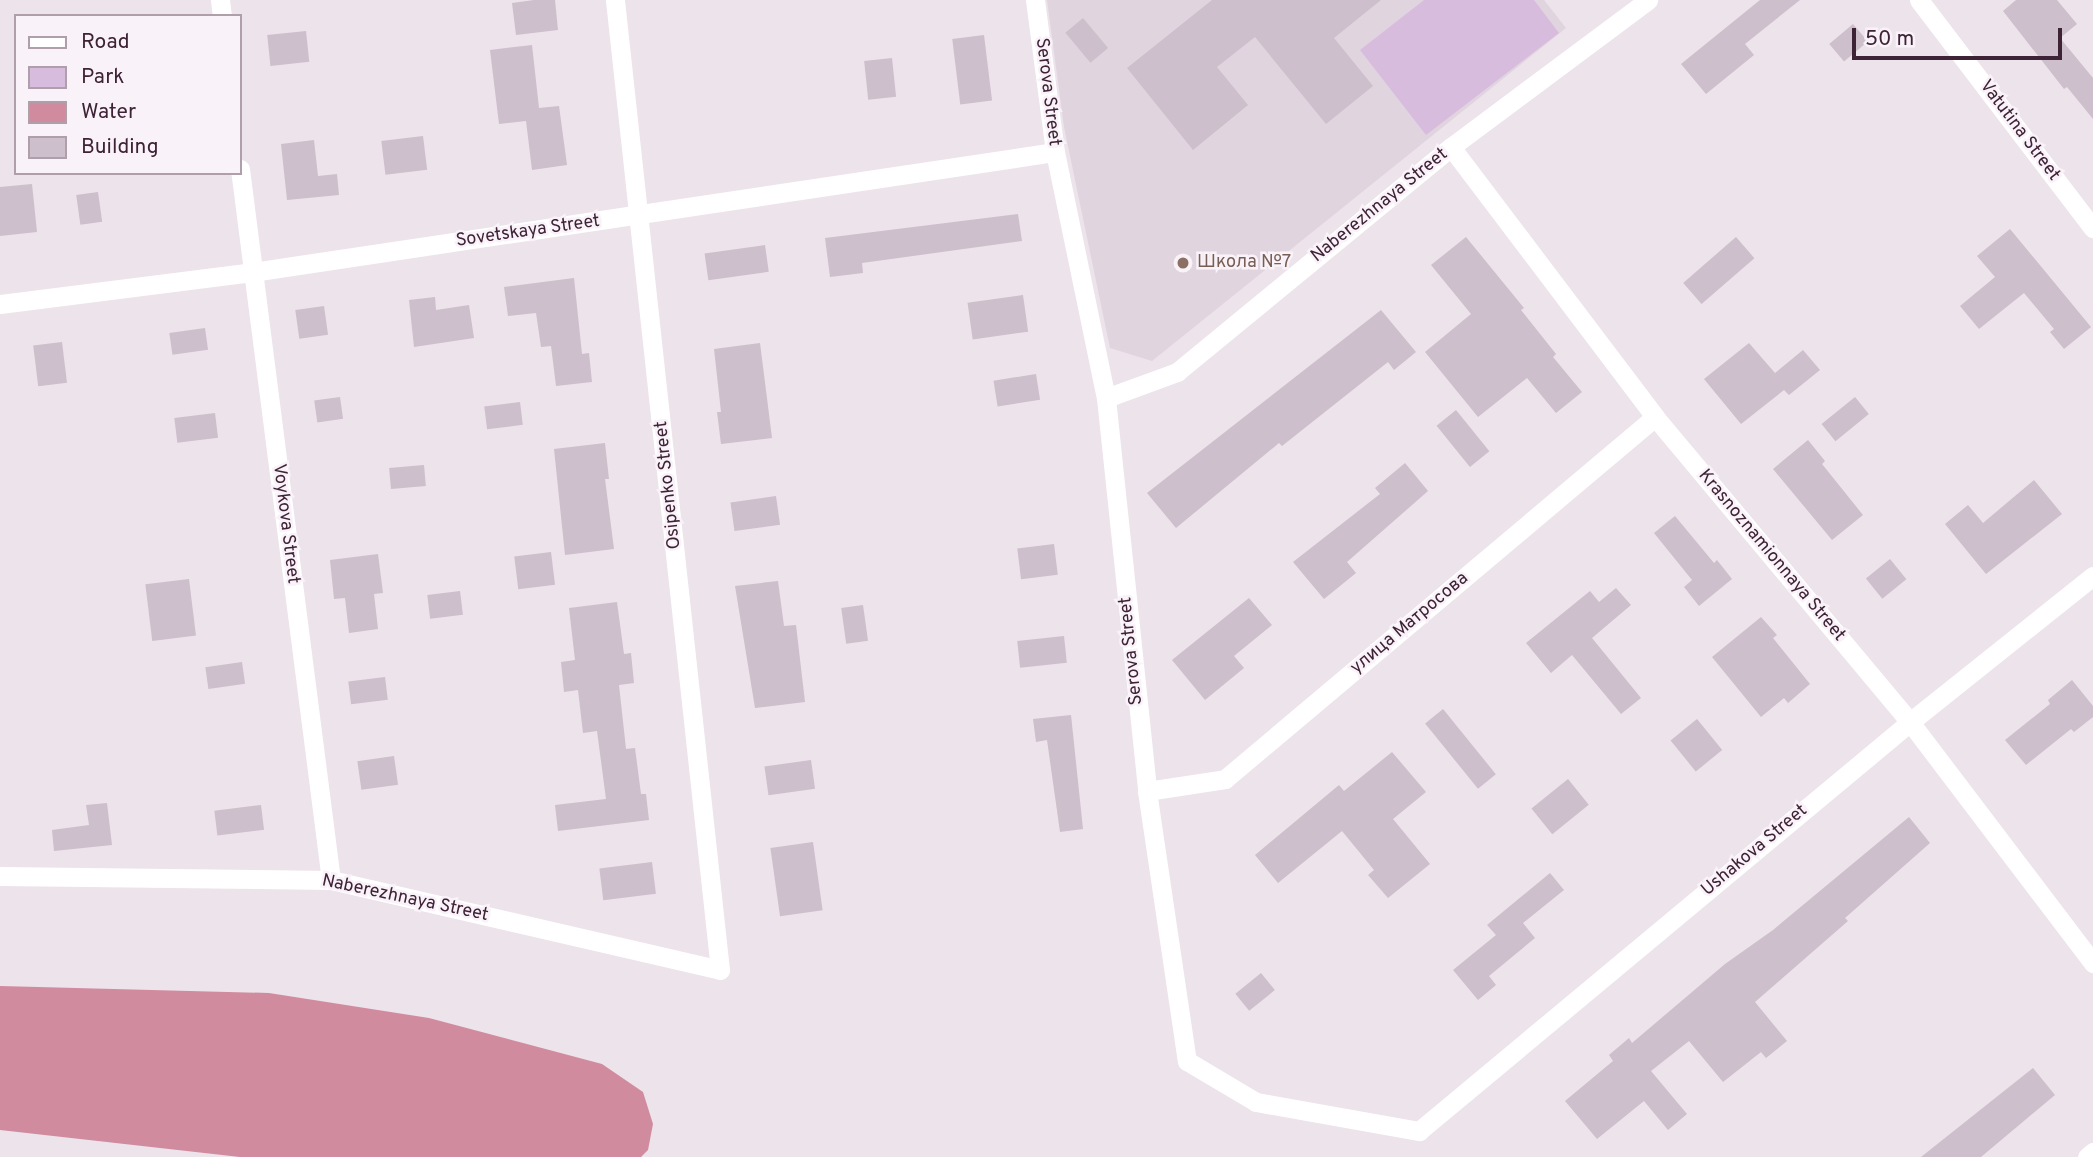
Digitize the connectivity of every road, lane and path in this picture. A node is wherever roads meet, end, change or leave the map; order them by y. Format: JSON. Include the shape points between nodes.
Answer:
{"nodes":[{"id":1,"x":615,"y":0,"type":"edge"},
{"id":2,"x":1035,"y":0,"type":"edge"},
{"id":3,"x":1648,"y":0,"type":"edge"},
{"id":4,"x":1919,"y":0,"type":"edge"},
{"id":5,"x":1451,"y":147,"type":"junction"},
{"id":6,"x":1055,"y":152,"type":"junction"},
{"id":7,"x":241,"y":175,"type":"edge"},
{"id":8,"x":640,"y":216,"type":"junction"},
{"id":9,"x":2093,"y":228,"type":"edge"},
{"id":10,"x":252,"y":272,"type":"junction"},
{"id":11,"x":0,"y":304,"type":"edge"},
{"id":12,"x":1106,"y":398,"type":"junction"},
{"id":13,"x":1655,"y":417,"type":"junction"},
{"id":14,"x":2093,"y":576,"type":"edge"},
{"id":15,"x":1910,"y":722,"type":"junction"},
{"id":16,"x":1147,"y":791,"type":"junction"},
{"id":17,"x":0,"y":876,"type":"edge"},
{"id":18,"x":331,"y":880,"type":"junction"},
{"id":19,"x":2093,"y":963,"type":"edge"},
{"id":20,"x":720,"y":970,"type":"joint"},
{"id":21,"x":1419,"y":1130,"type":"joint"},
{"id":22,"x":2093,"y":1152,"type":"edge"},
{"id":23,"x":2087,"y":1157,"type":"edge"}],
"edges":[{"from":1,"to":8,"type":"street","name":"Osipenko Street"},
{"from":2,"to":6,"type":"street","name":"Serova Street"},
{"from":3,"to":5,"type":"street","name":"Naberezhnaya Street"},
{"from":4,"to":9,"type":"street","name":"Vatutina Street"},
{"from":5,"to":12,"type":"street","name":"Naberezhnaya Street","via":[[1177,372]]},
{"from":5,"to":13,"type":"street","name":"Krasnoznamionnaya Street"},
{"from":6,"to":8,"type":"street","name":"Sovetskaya Street"},
{"from":6,"to":12,"type":"street","name":"Serova Street"},
{"from":7,"to":10,"type":"street","name":"Voykova Street"},
{"from":8,"to":10,"type":"street","name":"Sovetskaya Street"},
{"from":8,"to":20,"type":"street","name":"Osipenko Street"},
{"from":10,"to":11,"type":"street","name":"Sovetskaya Street"},
{"from":10,"to":18,"type":"street","name":"Voykova Street"},
{"from":12,"to":16,"type":"street","name":"Serova Street"},
{"from":13,"to":15,"type":"street","name":"Krasnoznamionnaya Street"},
{"from":13,"to":16,"type":"street","name":"улица Матросова","via":[[1225,779]]},
{"from":14,"to":15,"type":"street","name":"Ushakova Street"},
{"from":15,"to":19,"type":"street","name":"Krasnoznamionnaya Street"},
{"from":15,"to":21,"type":"street","name":"Ushakova Street"},
{"from":16,"to":21,"type":"street","name":"Serova Street","via":[[1186,1061],[1256,1102]]},
{"from":17,"to":18,"type":"street","name":"Naberezhnaya Street"},
{"from":18,"to":20,"type":"street","name":"Naberezhnaya Street"},
{"from":22,"to":23,"type":"street"}]}
